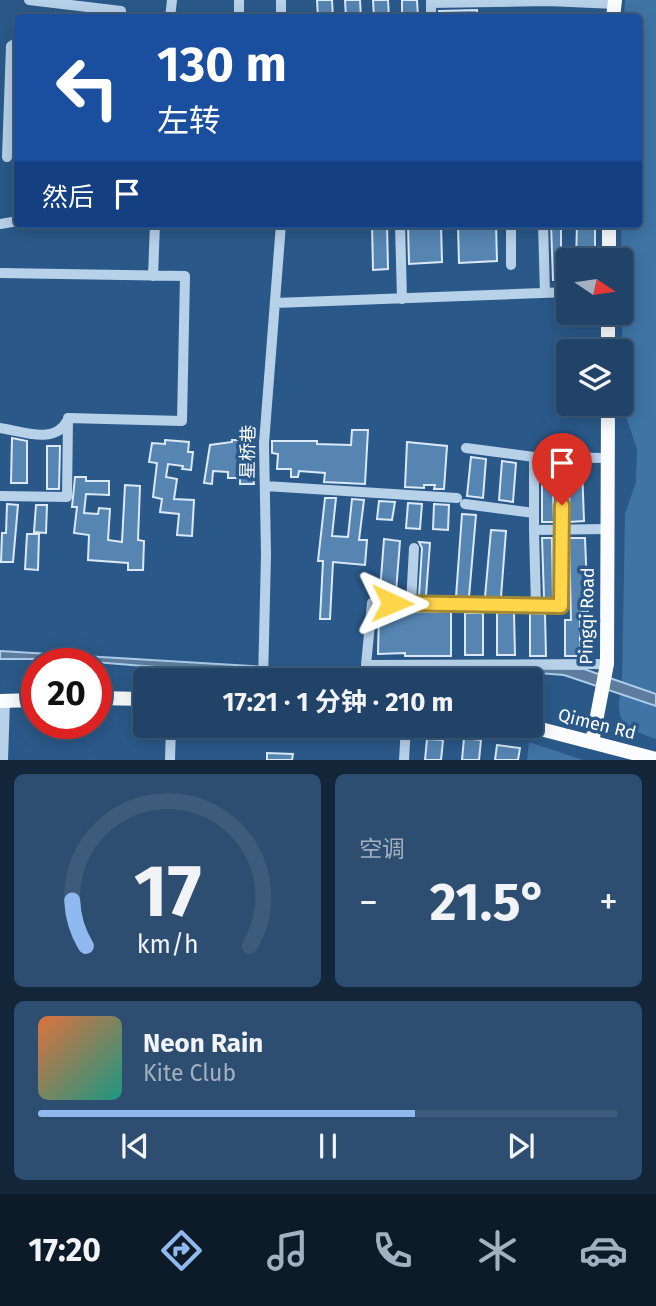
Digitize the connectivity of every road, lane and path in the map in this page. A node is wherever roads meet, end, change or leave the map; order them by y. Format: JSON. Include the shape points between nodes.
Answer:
{"nodes":[{"id":1,"x":29,"y":0,"type":"edge"},
{"id":2,"x":431,"y":1,"type":"edge"},
{"id":3,"x":548,"y":1,"type":"edge"},
{"id":4,"x":614,"y":7,"type":"edge"},
{"id":5,"x":121,"y":14,"type":"edge"},
{"id":6,"x":11,"y":44,"type":"edge"},
{"id":7,"x":13,"y":120,"type":"edge"},
{"id":8,"x":8,"y":156,"type":"edge"},
{"id":9,"x":155,"y":228,"type":"edge"},
{"id":10,"x":281,"y":228,"type":"edge"},
{"id":11,"x":400,"y":228,"type":"edge"},
{"id":12,"x":511,"y":228,"type":"edge"},
{"id":13,"x":543,"y":228,"type":"edge"},
{"id":14,"x":609,"y":228,"type":"edge"},
{"id":15,"x":609,"y":248,"type":"edge"},
{"id":16,"x":511,"y":265,"type":"dead end"},
{"id":17,"x":0,"y":273,"type":"edge"},
{"id":18,"x":153,"y":276,"type":"junction"},
{"id":19,"x":545,"y":293,"type":"junction"},
{"id":20,"x":556,"y":293,"type":"edge"},
{"id":21,"x":401,"y":299,"type":"junction"},
{"id":22,"x":275,"y":303,"type":"junction"},
{"id":23,"x":608,"y":416,"type":"edge"},
{"id":24,"x":68,"y":418,"type":"junction"},
{"id":25,"x":0,"y":428,"type":"edge"},
{"id":26,"x":466,"y":449,"type":"dead end"},
{"id":27,"x":534,"y":457,"type":"junction"},
{"id":28,"x":562,"y":457,"type":"junction"},
{"id":29,"x":608,"y":458,"type":"junction"},
{"id":30,"x":265,"y":486,"type":"junction"},
{"id":31,"x":0,"y":496,"type":"edge"},
{"id":32,"x":534,"y":513,"type":"junction"},
{"id":33,"x":607,"y":528,"type":"junction"},
{"id":34,"x":561,"y":529,"type":"junction"},
{"id":35,"x":534,"y":530,"type":"junction"},
{"id":36,"x":414,"y":548,"type":"dead end"},
{"id":37,"x":411,"y":604,"type":"junction"},
{"id":38,"x":536,"y":606,"type":"junction"},
{"id":39,"x":607,"y":664,"type":"junction"},
{"id":40,"x":506,"y":665,"type":"junction"},
{"id":41,"x":263,"y":668,"type":"edge"},
{"id":42,"x":506,"y":668,"type":"edge"},
{"id":43,"x":112,"y":698,"type":"edge"},
{"id":44,"x":133,"y":699,"type":"edge"},
{"id":45,"x":21,"y":700,"type":"edge"},
{"id":46,"x":2,"y":701,"type":"edge"},
{"id":47,"x":543,"y":730,"type":"edge"},
{"id":48,"x":171,"y":738,"type":"edge"},
{"id":49,"x":405,"y":738,"type":"edge"},
{"id":50,"x":592,"y":742,"type":"junction"},
{"id":51,"x":655,"y":759,"type":"edge"},
{"id":52,"x":3,"y":760,"type":"edge"},
{"id":53,"x":170,"y":760,"type":"edge"},
{"id":54,"x":404,"y":760,"type":"edge"}],
"edges":[{"from":1,"to":5,"type":"street"},
{"from":2,"to":3,"type":"street"},
{"from":3,"to":4,"type":"street"},
{"from":6,"to":7,"type":"street"},
{"from":7,"to":8,"type":"street"},
{"from":9,"to":18,"type":"street"},
{"from":10,"to":22,"type":"street","name":"星桥巷"},
{"from":11,"to":21,"type":"street"},
{"from":12,"to":16,"type":"street"},
{"from":13,"to":19,"type":"street"},
{"from":14,"to":15,"type":"main road"},
{"from":17,"to":18,"type":"street"},
{"from":18,"to":24,"type":"street","via":[[185,276],[182,422]]},
{"from":19,"to":20,"type":"street"},
{"from":19,"to":21,"type":"street"},
{"from":21,"to":22,"type":"street"},
{"from":22,"to":30,"type":"street","name":"星桥巷"},
{"from":23,"to":29,"type":"main road","name":"Pingqi Road"},
{"from":24,"to":25,"type":"street","via":[[52,435]]},
{"from":24,"to":31,"type":"street","via":[[67,497]]},
{"from":26,"to":27,"type":"street"},
{"from":27,"to":28,"type":"street"},
{"from":27,"to":32,"type":"street"},
{"from":28,"to":29,"type":"street"},
{"from":28,"to":34,"type":"street"},
{"from":29,"to":33,"type":"main road","name":"Pingqi Road"},
{"from":30,"to":32,"type":"street","via":[[461,501]]},
{"from":30,"to":41,"type":"street","name":"星桥巷"},
{"from":32,"to":35,"type":"street"},
{"from":33,"to":34,"type":"street"},
{"from":33,"to":39,"type":"main road","name":"Pingqi Road"},
{"from":34,"to":35,"type":"street"},
{"from":34,"to":38,"type":"street","via":[[561,606]]},
{"from":35,"to":38,"type":"street"},
{"from":36,"to":37,"type":"street"},
{"from":37,"to":38,"type":"street"},
{"from":37,"to":40,"type":"street","via":[[372,603],[366,665]]},
{"from":39,"to":40,"type":"street"},
{"from":39,"to":50,"type":"main road","name":"Pingqi Road"},
{"from":40,"to":42,"type":"street"},
{"from":43,"to":44,"type":"main road"},
{"from":45,"to":46,"type":"main road"},
{"from":46,"to":52,"type":"street"},
{"from":47,"to":50,"type":"main road","name":"Qimen Rd"},
{"from":48,"to":53,"type":"street"},
{"from":49,"to":54,"type":"street"},
{"from":50,"to":51,"type":"main road","name":"Qimen Rd"}]}
